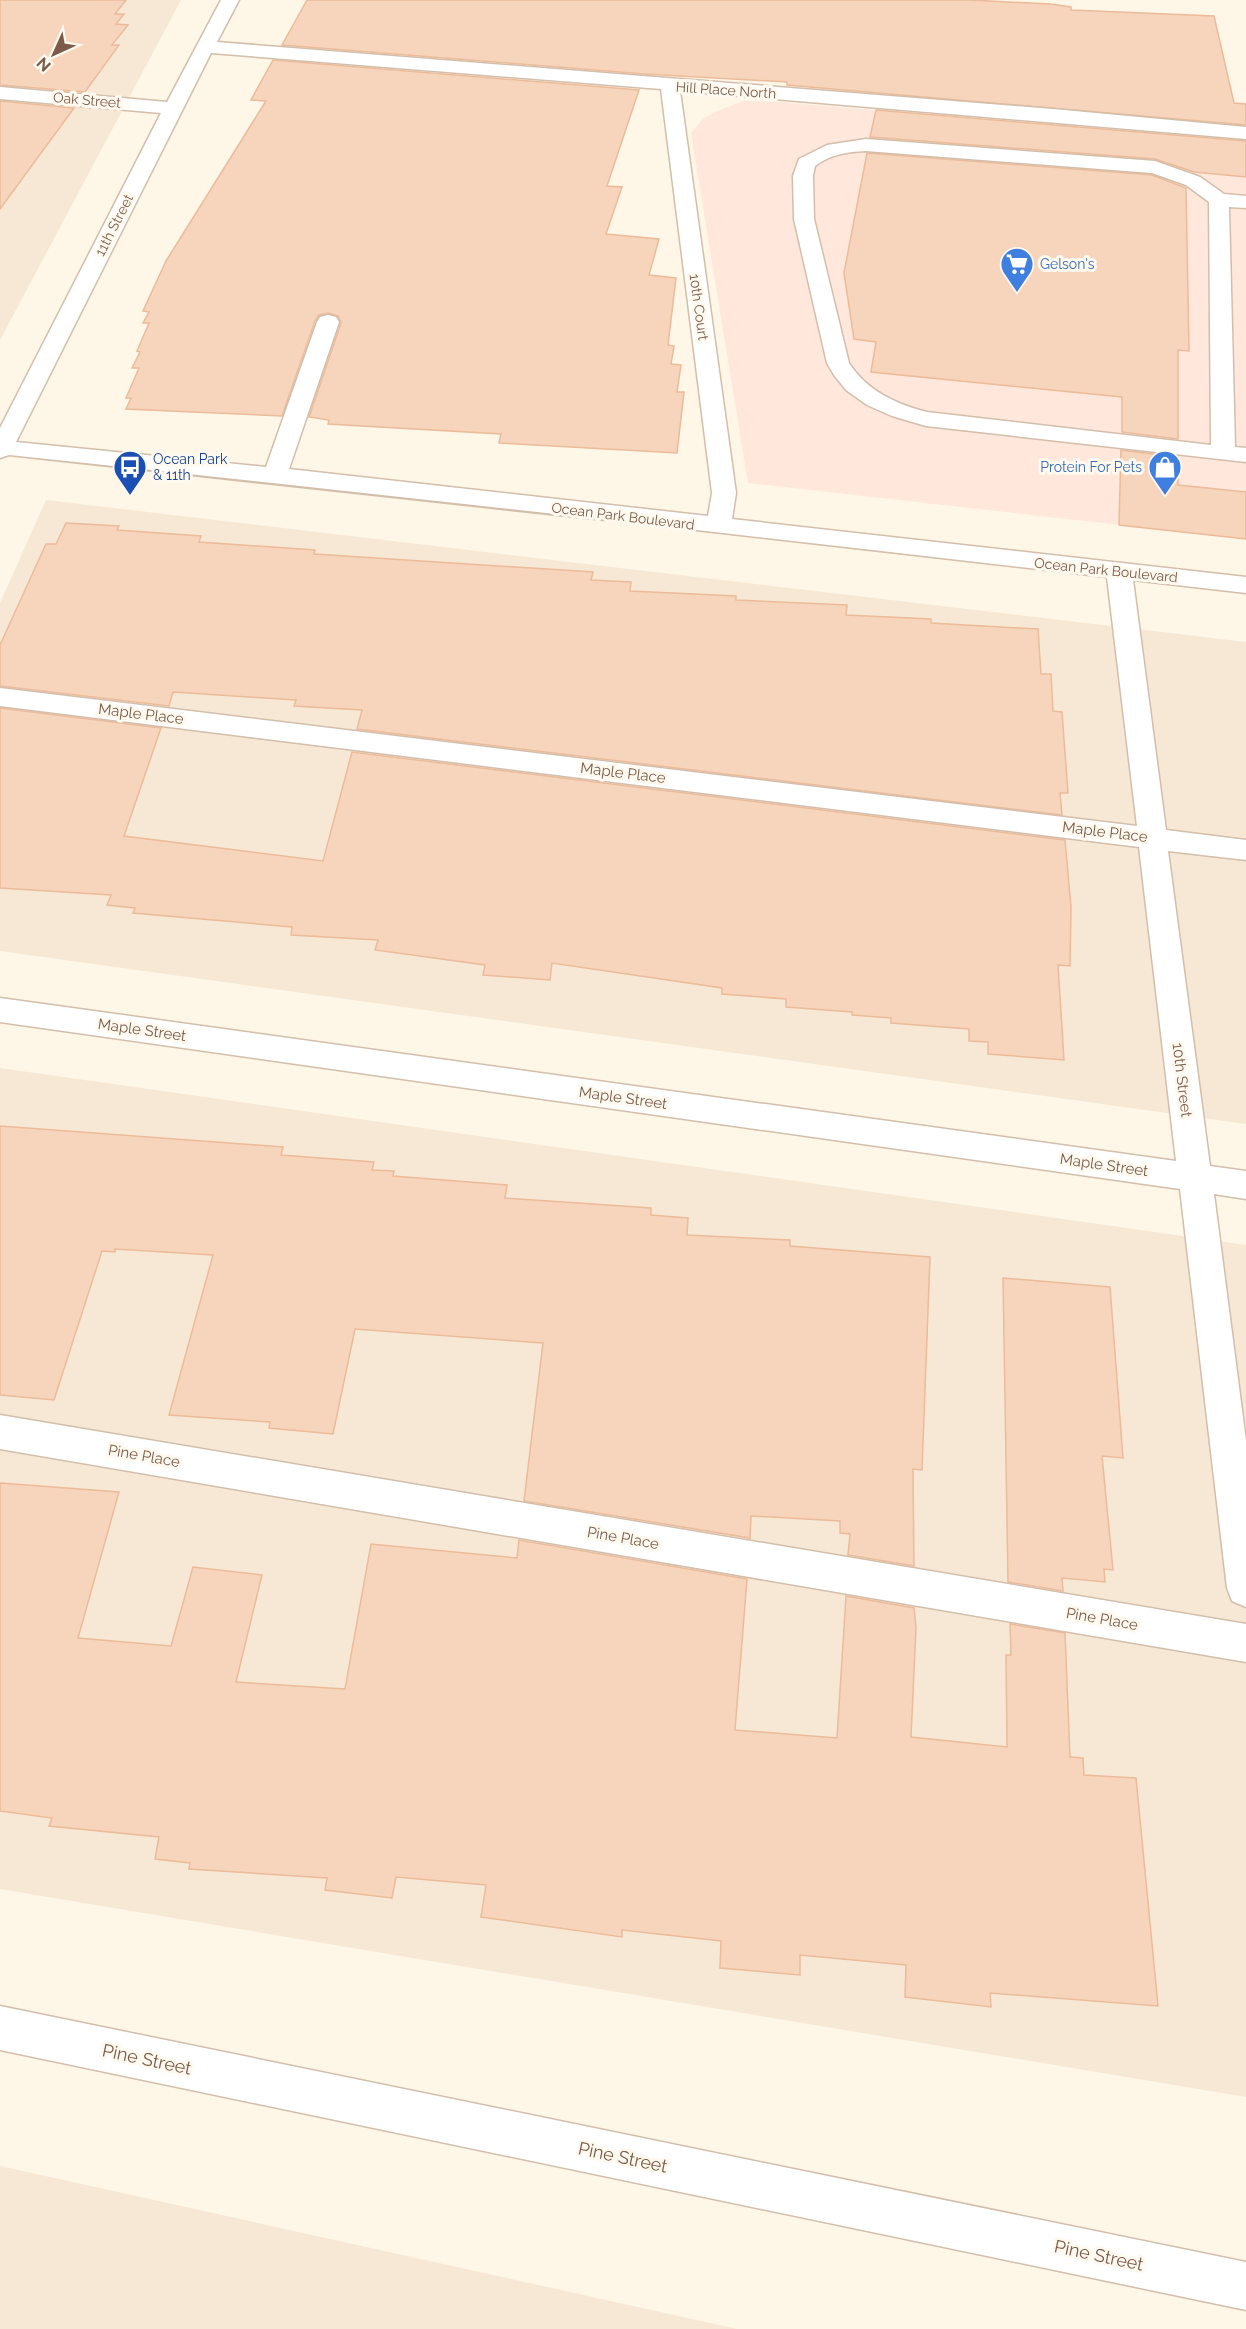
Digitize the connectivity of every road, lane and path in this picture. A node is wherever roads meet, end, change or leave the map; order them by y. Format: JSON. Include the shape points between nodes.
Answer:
{"nodes":[{"id":1,"x":230,"y":0,"type":"edge"},
{"id":2,"x":205,"y":47,"type":"junction"},
{"id":3,"x":670,"y":86,"type":"junction"},
{"id":4,"x":0,"y":93,"type":"edge"},
{"id":5,"x":173,"y":108,"type":"junction"},
{"id":6,"x":1246,"y":133,"type":"edge"},
{"id":7,"x":1219,"y":200,"type":"junction"},
{"id":8,"x":1246,"y":202,"type":"edge"},
{"id":9,"x":327,"y":322,"type":"dead end"},
{"id":10,"x":1,"y":448,"type":"edge"},
{"id":11,"x":1223,"y":453,"type":"junction"},
{"id":12,"x":1246,"y":455,"type":"edge"},
{"id":13,"x":276,"y":475,"type":"junction"},
{"id":14,"x":718,"y":527,"type":"junction"},
{"id":15,"x":1119,"y":571,"type":"junction"},
{"id":16,"x":1246,"y":585,"type":"edge"},
{"id":17,"x":0,"y":697,"type":"edge"},
{"id":18,"x":1152,"y":838,"type":"junction"},
{"id":19,"x":1246,"y":850,"type":"edge"},
{"id":20,"x":0,"y":1010,"type":"edge"},
{"id":21,"x":1194,"y":1178,"type":"junction"},
{"id":22,"x":1246,"y":1185,"type":"edge"},
{"id":23,"x":0,"y":1432,"type":"edge"},
{"id":24,"x":1246,"y":1588,"type":"edge"},
{"id":25,"x":1246,"y":1643,"type":"edge"},
{"id":26,"x":0,"y":2028,"type":"edge"},
{"id":27,"x":1246,"y":2286,"type":"edge"}],
"edges":[{"from":1,"to":2,"type":"street","name":"11th Street"},
{"from":2,"to":3,"type":"street","name":"Hill Place North"},
{"from":2,"to":5,"type":"street","name":"11th Street"},
{"from":3,"to":6,"type":"street","name":"Hill Place North"},
{"from":3,"to":14,"type":"street","name":"10th Court","via":[[724,493]]},
{"from":4,"to":5,"type":"street","name":"Oak Street"},
{"from":5,"to":10,"type":"street","name":"11th Street"},
{"from":7,"to":8,"type":"street"},
{"from":7,"to":11,"type":"street"},
{"from":7,"to":11,"type":"street","via":[[1193,181],[1155,167],[866,145],[818,153],[806,163],[803,176],[804,219],[838,363],[845,378],[859,391],[904,414],[926,419]]},
{"from":9,"to":13,"type":"street"},
{"from":10,"to":13,"type":"street","name":"Ocean Park Boulevard"},
{"from":11,"to":12,"type":"street"},
{"from":13,"to":14,"type":"street","name":"Ocean Park Boulevard"},
{"from":14,"to":15,"type":"street","name":"Ocean Park Boulevard"},
{"from":15,"to":16,"type":"street","name":"Ocean Park Boulevard"},
{"from":15,"to":18,"type":"street","name":"10th Street"},
{"from":17,"to":18,"type":"street","name":"Maple Place"},
{"from":18,"to":19,"type":"street","name":"Maple Place"},
{"from":18,"to":21,"type":"street","name":"10th Street"},
{"from":20,"to":21,"type":"street","name":"Maple Street"},
{"from":21,"to":22,"type":"street","name":"Maple Street"},
{"from":21,"to":24,"type":"street","name":"10th Street"},
{"from":23,"to":25,"type":"street","name":"Pine Place"},
{"from":26,"to":27,"type":"street","name":"Pine Street"}]}
